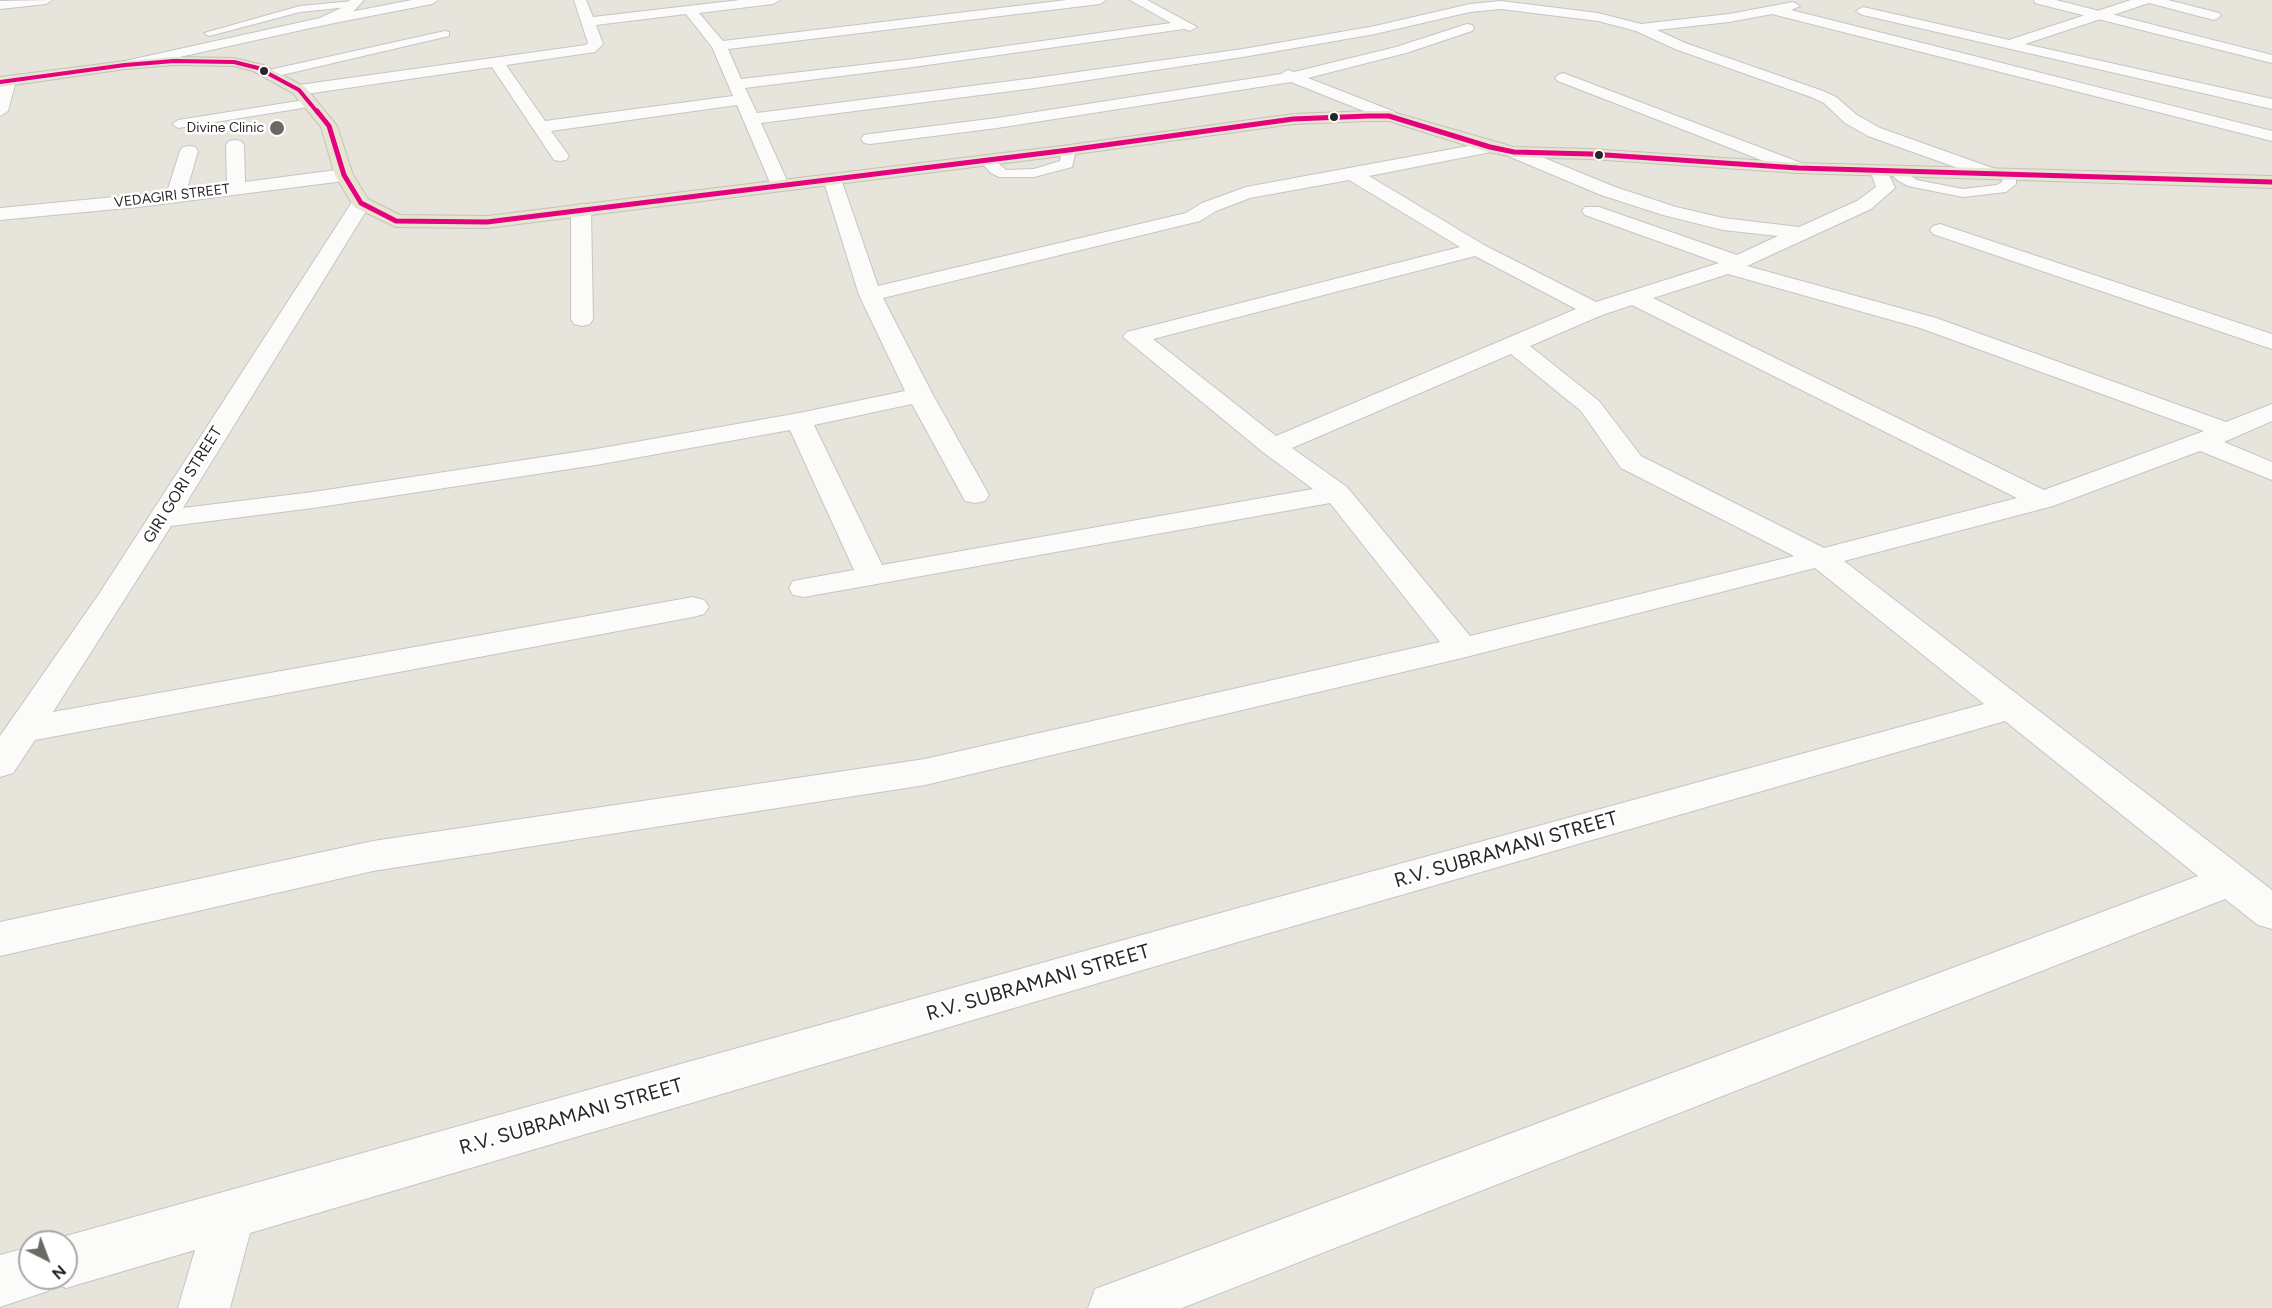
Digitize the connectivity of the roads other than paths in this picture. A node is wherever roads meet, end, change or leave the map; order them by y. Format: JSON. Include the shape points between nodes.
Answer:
{"nodes":[{"id":1,"x":46,"y":0,"type":"edge"},
{"id":2,"x":432,"y":0,"type":"edge"},
{"id":3,"x":580,"y":0,"type":"edge"},
{"id":4,"x":772,"y":0,"type":"edge"},
{"id":5,"x":1100,"y":0,"type":"edge"},
{"id":6,"x":1137,"y":0,"type":"edge"},
{"id":7,"x":2040,"y":0,"type":"edge"},
{"id":8,"x":2144,"y":0,"type":"edge"},
{"id":9,"x":2153,"y":0,"type":"edge"},
{"id":10,"x":356,"y":2,"type":"edge"},
{"id":11,"x":1806,"y":3,"type":"dead end"},
{"id":12,"x":0,"y":5,"type":"edge"},
{"id":13,"x":1532,"y":7,"type":"junction"},
{"id":14,"x":1851,"y":8,"type":"dead end"},
{"id":15,"x":689,"y":10,"type":"junction"},
{"id":16,"x":1773,"y":10,"type":"junction"},
{"id":17,"x":2097,"y":14,"type":"junction"},
{"id":18,"x":2214,"y":16,"type":"dead end"},
{"id":19,"x":324,"y":21,"type":"junction"},
{"id":20,"x":588,"y":22,"type":"junction"},
{"id":21,"x":1186,"y":25,"type":"junction"},
{"id":22,"x":1641,"y":28,"type":"junction"},
{"id":23,"x":209,"y":33,"type":"dead end"},
{"id":24,"x":234,"y":34,"type":"junction"},
{"id":25,"x":444,"y":34,"type":"dead end"},
{"id":26,"x":2013,"y":44,"type":"junction"},
{"id":27,"x":719,"y":46,"type":"junction"},
{"id":28,"x":2032,"y":48,"type":"junction"},
{"id":29,"x":1243,"y":53,"type":"junction"},
{"id":30,"x":2272,"y":59,"type":"edge"},
{"id":31,"x":234,"y":62,"type":"junction"},
{"id":32,"x":497,"y":63,"type":"junction"},
{"id":33,"x":1983,"y":63,"type":"junction"},
{"id":34,"x":125,"y":65,"type":"junction"},
{"id":35,"x":269,"y":74,"type":"junction"},
{"id":36,"x":1292,"y":78,"type":"junction"},
{"id":37,"x":1563,"y":78,"type":"dead end"},
{"id":38,"x":4,"y":82,"type":"edge"},
{"id":39,"x":739,"y":92,"type":"junction"},
{"id":40,"x":305,"y":96,"type":"junction"},
{"id":41,"x":2272,"y":104,"type":"edge"},
{"id":42,"x":0,"y":111,"type":"edge"},
{"id":43,"x":1389,"y":116,"type":"junction"},
{"id":44,"x":751,"y":119,"type":"junction"},
{"id":45,"x":178,"y":124,"type":"dead end"},
{"id":46,"x":540,"y":127,"type":"junction"},
{"id":47,"x":2272,"y":136,"type":"edge"},
{"id":48,"x":870,"y":139,"type":"dead end"},
{"id":49,"x":235,"y":145,"type":"dead end"},
{"id":50,"x":1490,"y":147,"type":"junction"},
{"id":51,"x":189,"y":151,"type":"dead end"},
{"id":52,"x":1514,"y":152,"type":"junction"},
{"id":53,"x":560,"y":156,"type":"dead end"},
{"id":54,"x":1798,"y":168,"type":"junction"},
{"id":55,"x":1888,"y":170,"type":"junction"},
{"id":56,"x":1352,"y":174,"type":"junction"},
{"id":57,"x":2000,"y":174,"type":"junction"},
{"id":58,"x":344,"y":175,"type":"junction"},
{"id":59,"x":832,"y":179,"type":"junction"},
{"id":60,"x":2272,"y":182,"type":"edge"},
{"id":61,"x":780,"y":185,"type":"junction"},
{"id":62,"x":236,"y":188,"type":"junction"},
{"id":63,"x":175,"y":196,"type":"junction"},
{"id":64,"x":362,"y":202,"type":"junction"},
{"id":65,"x":581,"y":210,"type":"junction"},
{"id":66,"x":1592,"y":212,"type":"dead end"},
{"id":67,"x":0,"y":214,"type":"edge"},
{"id":68,"x":1940,"y":230,"type":"dead end"},
{"id":69,"x":1802,"y":233,"type":"junction"},
{"id":70,"x":1477,"y":249,"type":"junction"},
{"id":71,"x":1732,"y":264,"type":"junction"},
{"id":72,"x":870,"y":295,"type":"junction"},
{"id":73,"x":1636,"y":298,"type":"junction"},
{"id":74,"x":1594,"y":310,"type":"junction"},
{"id":75,"x":582,"y":319,"type":"dead end"},
{"id":76,"x":2272,"y":342,"type":"edge"},
{"id":77,"x":1514,"y":345,"type":"junction"},
{"id":78,"x":920,"y":395,"type":"junction"},
{"id":79,"x":2272,"y":412,"type":"edge"},
{"id":80,"x":799,"y":421,"type":"junction"},
{"id":81,"x":2214,"y":436,"type":"junction"},
{"id":82,"x":1273,"y":447,"type":"junction"},
{"id":83,"x":2272,"y":472,"type":"edge"},
{"id":84,"x":1337,"y":493,"type":"junction"},
{"id":85,"x":975,"y":495,"type":"dead end"},
{"id":86,"x":2043,"y":500,"type":"junction"},
{"id":87,"x":162,"y":519,"type":"junction"},
{"id":88,"x":1821,"y":558,"type":"junction"},
{"id":89,"x":872,"y":576,"type":"junction"},
{"id":90,"x":804,"y":588,"type":"dead end"},
{"id":91,"x":693,"y":607,"type":"dead end"},
{"id":92,"x":1462,"y":648,"type":"junction"},
{"id":93,"x":2011,"y":708,"type":"junction"},
{"id":94,"x":22,"y":730,"type":"junction"},
{"id":95,"x":0,"y":764,"type":"edge"},
{"id":96,"x":2257,"y":896,"type":"edge"},
{"id":97,"x":0,"y":939,"type":"edge"},
{"id":98,"x":230,"y":1215,"type":"junction"},
{"id":99,"x":78,"y":1259,"type":"edge"},
{"id":100,"x":18,"y":1276,"type":"edge"},
{"id":101,"x":0,"y":1281,"type":"edge"},
{"id":102,"x":204,"y":1308,"type":"edge"},
{"id":103,"x":1114,"y":1308,"type":"edge"}],
"edges":[{"from":1,"to":12,"type":"street"},
{"from":2,"to":19,"type":"street"},
{"from":3,"to":20,"type":"street"},
{"from":4,"to":15,"type":"street"},
{"from":5,"to":27,"type":"street"},
{"from":6,"to":21,"type":"street"},
{"from":7,"to":17,"type":"street"},
{"from":8,"to":17,"type":"street"},
{"from":9,"to":18,"type":"street"},
{"from":10,"to":19,"type":"street"},
{"from":10,"to":24,"type":"lane","via":[[300,9]]},
{"from":11,"to":16,"type":"street"},
{"from":13,"to":22,"type":"street"},
{"from":13,"to":29,"type":"street","via":[[1487,5]]},
{"from":13,"to":36,"type":"street","via":[[1401,50]]},
{"from":14,"to":26,"type":"street"},
{"from":15,"to":20,"type":"street"},
{"from":15,"to":27,"type":"street"},
{"from":16,"to":22,"type":"street"},
{"from":16,"to":33,"type":"street"},
{"from":17,"to":26,"type":"street"},
{"from":17,"to":30,"type":"street"},
{"from":19,"to":24,"type":"street","via":[[265,35]]},
{"from":20,"to":32,"type":"street","via":[[596,44],[590,49]]},
{"from":21,"to":29,"type":"street"},
{"from":21,"to":39,"type":"street"},
{"from":22,"to":57,"type":"street","via":[[1680,46],[1817,94],[1874,132]]},
{"from":23,"to":24,"type":"lane"},
{"from":24,"to":31,"type":"main road","via":[[223,51]]},
{"from":24,"to":34,"type":"street"},
{"from":25,"to":35,"type":"lane"},
{"from":26,"to":28,"type":"street"},
{"from":27,"to":39,"type":"street"},
{"from":28,"to":33,"type":"street"},
{"from":28,"to":41,"type":"street"},
{"from":29,"to":36,"type":"street"},
{"from":29,"to":44,"type":"street"},
{"from":31,"to":34,"type":"main road"},
{"from":31,"to":35,"type":"main road"},
{"from":32,"to":40,"type":"street"},
{"from":32,"to":46,"type":"street"},
{"from":33,"to":47,"type":"street"},
{"from":34,"to":38,"type":"main road"},
{"from":35,"to":40,"type":"main road"},
{"from":36,"to":43,"type":"street"},
{"from":36,"to":48,"type":"street"},
{"from":37,"to":54,"type":"street"},
{"from":38,"to":42,"type":"street"},
{"from":39,"to":44,"type":"street"},
{"from":39,"to":46,"type":"street"},
{"from":40,"to":45,"type":"lane"},
{"from":40,"to":58,"type":"main road","via":[[329,126]]},
{"from":43,"to":50,"type":"main road"},
{"from":43,"to":59,"type":"main road","via":[[1293,119]]},
{"from":44,"to":61,"type":"street"},
{"from":46,"to":53,"type":"street"},
{"from":49,"to":62,"type":"street"},
{"from":50,"to":52,"type":"main road"},
{"from":50,"to":56,"type":"street"},
{"from":51,"to":63,"type":"street"},
{"from":52,"to":54,"type":"main road"},
{"from":52,"to":69,"type":"street","via":[[1670,211],[1723,224]]},
{"from":54,"to":55,"type":"main road"},
{"from":55,"to":57,"type":"main road"},
{"from":55,"to":69,"type":"street","via":[[1886,188],[1864,205]]},
{"from":56,"to":70,"type":"street"},
{"from":56,"to":72,"type":"street","via":[[1246,192],[1193,217]]},
{"from":57,"to":60,"type":"main road"},
{"from":58,"to":62,"type":"street","name":"VEDAGIRI STREET"},
{"from":58,"to":64,"type":"main road"},
{"from":59,"to":61,"type":"main road"},
{"from":59,"to":72,"type":"street"},
{"from":61,"to":65,"type":"main road"},
{"from":62,"to":63,"type":"street","name":"VEDAGIRI STREET"},
{"from":63,"to":67,"type":"street","name":"VEDAGIRI STREET"},
{"from":64,"to":65,"type":"main road","via":[[396,220],[487,222]]},
{"from":64,"to":87,"type":"street","name":"GIRI GORI STREET"},
{"from":65,"to":75,"type":"street"},
{"from":66,"to":71,"type":"street"},
{"from":68,"to":76,"type":"street"},
{"from":69,"to":71,"type":"street"},
{"from":70,"to":74,"type":"street"},
{"from":70,"to":82,"type":"street","via":[[1135,337]]},
{"from":71,"to":73,"type":"street"},
{"from":71,"to":81,"type":"street","via":[[1928,323]]},
{"from":72,"to":78,"type":"street"},
{"from":73,"to":74,"type":"street"},
{"from":73,"to":86,"type":"street"},
{"from":74,"to":77,"type":"street"},
{"from":77,"to":82,"type":"street"},
{"from":77,"to":88,"type":"street","via":[[1590,406],[1631,462]]},
{"from":78,"to":80,"type":"street"},
{"from":78,"to":85,"type":"street"},
{"from":79,"to":81,"type":"street"},
{"from":80,"to":87,"type":"street","via":[[360,493]]},
{"from":80,"to":89,"type":"street"},
{"from":81,"to":83,"type":"street"},
{"from":81,"to":86,"type":"street"},
{"from":82,"to":84,"type":"street"},
{"from":84,"to":89,"type":"street"},
{"from":84,"to":92,"type":"street"},
{"from":86,"to":88,"type":"street"},
{"from":87,"to":94,"type":"street","name":"GIRI GORI STREET"},
{"from":88,"to":92,"type":"street"},
{"from":88,"to":93,"type":"street"},
{"from":89,"to":90,"type":"street"},
{"from":91,"to":94,"type":"street"},
{"from":92,"to":97,"type":"street","via":[[925,772],[373,856]]},
{"from":93,"to":96,"type":"street"},
{"from":93,"to":98,"type":"street","name":"R.V. SUBRAMANI STREET"},
{"from":94,"to":95,"type":"street","name":"GIRI GORI STREET"},
{"from":96,"to":103,"type":"street"},
{"from":98,"to":99,"type":"street","name":"R.V. SUBRAMANI STREET"},
{"from":98,"to":102,"type":"street"},
{"from":100,"to":101,"type":"street"}]}
